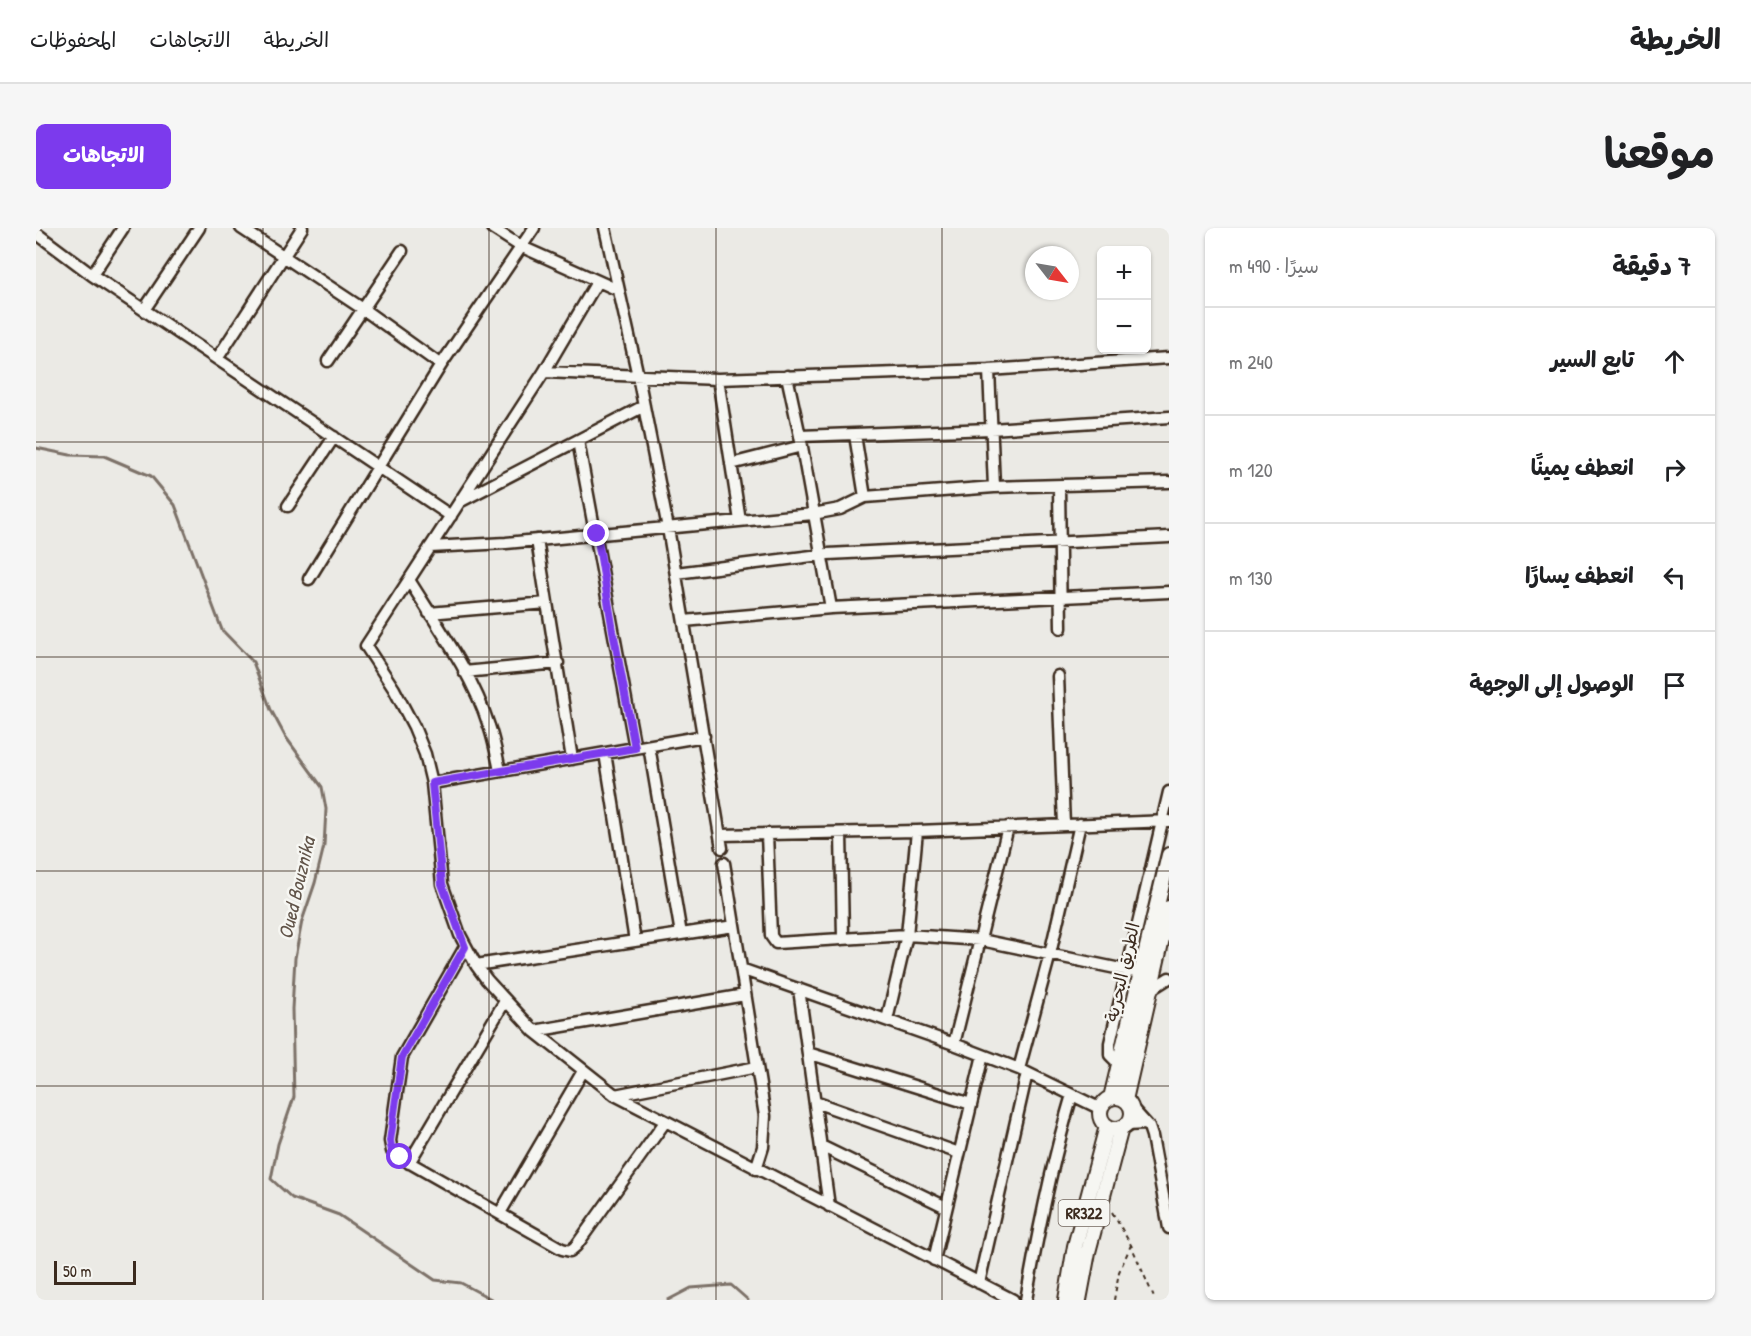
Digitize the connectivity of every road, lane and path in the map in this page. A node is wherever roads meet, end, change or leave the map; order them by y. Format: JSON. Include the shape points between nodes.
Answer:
{"nodes":[{"id":1,"x":123,"y":228,"type":"edge"},
{"id":2,"x":199,"y":228,"type":"edge"},
{"id":3,"x":241,"y":228,"type":"edge"},
{"id":4,"x":302,"y":228,"type":"edge"},
{"id":5,"x":492,"y":228,"type":"edge"},
{"id":6,"x":534,"y":228,"type":"edge"},
{"id":7,"x":604,"y":228,"type":"edge"},
{"id":8,"x":36,"y":232,"type":"edge"},
{"id":9,"x":520,"y":246,"type":"junction"},
{"id":10,"x":402,"y":251,"type":"dead end"},
{"id":11,"x":284,"y":256,"type":"junction"},
{"id":12,"x":92,"y":275,"type":"junction"},
{"id":13,"x":597,"y":282,"type":"junction"},
{"id":14,"x":618,"y":290,"type":"junction"},
{"id":15,"x":363,"y":309,"type":"junction"},
{"id":16,"x":144,"y":310,"type":"junction"},
{"id":17,"x":217,"y":358,"type":"junction"},
{"id":18,"x":1169,"y":358,"type":"edge"},
{"id":19,"x":328,"y":361,"type":"dead end"},
{"id":20,"x":441,"y":365,"type":"junction"},
{"id":21,"x":989,"y":370,"type":"junction"},
{"id":22,"x":544,"y":372,"type":"junction"},
{"id":23,"x":638,"y":376,"type":"junction"},
{"id":24,"x":787,"y":376,"type":"junction"},
{"id":25,"x":718,"y":379,"type":"junction"},
{"id":26,"x":644,"y":406,"type":"junction"},
{"id":27,"x":1169,"y":417,"type":"edge"},
{"id":28,"x":991,"y":429,"type":"junction"},
{"id":29,"x":855,"y":435,"type":"junction"},
{"id":30,"x":334,"y":437,"type":"junction"},
{"id":31,"x":578,"y":441,"type":"junction"},
{"id":32,"x":801,"y":441,"type":"junction"},
{"id":33,"x":731,"y":464,"type":"junction"},
{"id":34,"x":377,"y":466,"type":"junction"},
{"id":35,"x":1169,"y":482,"type":"edge"},
{"id":36,"x":1059,"y":486,"type":"junction"},
{"id":37,"x":994,"y":487,"type":"junction"},
{"id":38,"x":865,"y":497,"type":"junction"},
{"id":39,"x":460,"y":502,"type":"junction"},
{"id":40,"x":288,"y":506,"type":"dead end"},
{"id":41,"x":813,"y":514,"type":"junction"},
{"id":42,"x":451,"y":516,"type":"junction"},
{"id":43,"x":740,"y":520,"type":"junction"},
{"id":44,"x":668,"y":528,"type":"junction"},
{"id":45,"x":597,"y":534,"type":"junction"},
{"id":46,"x":1169,"y":537,"type":"edge"},
{"id":47,"x":537,"y":540,"type":"junction"},
{"id":48,"x":1059,"y":543,"type":"junction"},
{"id":49,"x":430,"y":547,"type":"junction"},
{"id":50,"x":821,"y":555,"type":"junction"},
{"id":51,"x":676,"y":573,"type":"junction"},
{"id":52,"x":309,"y":579,"type":"dead end"},
{"id":53,"x":409,"y":580,"type":"junction"},
{"id":54,"x":1169,"y":592,"type":"edge"},
{"id":55,"x":1060,"y":596,"type":"junction"},
{"id":56,"x":547,"y":603,"type":"junction"},
{"id":57,"x":831,"y":608,"type":"junction"},
{"id":58,"x":429,"y":613,"type":"junction"},
{"id":59,"x":684,"y":621,"type":"junction"},
{"id":60,"x":1061,"y":628,"type":"dead end"},
{"id":61,"x":558,"y":663,"type":"junction"},
{"id":62,"x":464,"y":672,"type":"junction"},
{"id":63,"x":1058,"y":676,"type":"dead end"},
{"id":64,"x":704,"y":736,"type":"junction"},
{"id":65,"x":649,"y":746,"type":"junction"},
{"id":66,"x":635,"y":748,"type":"junction"},
{"id":67,"x":605,"y":753,"type":"junction"},
{"id":68,"x":572,"y":759,"type":"junction"},
{"id":69,"x":500,"y":771,"type":"junction"},
{"id":70,"x":432,"y":783,"type":"junction"},
{"id":71,"x":1169,"y":792,"type":"edge"},
{"id":72,"x":1166,"y":820,"type":"edge"},
{"id":73,"x":1080,"y":824,"type":"junction"},
{"id":74,"x":1064,"y":825,"type":"junction"},
{"id":75,"x":1008,"y":827,"type":"junction"},
{"id":76,"x":917,"y":831,"type":"junction"},
{"id":77,"x":841,"y":832,"type":"junction"},
{"id":78,"x":767,"y":834,"type":"junction"},
{"id":79,"x":720,"y":835,"type":"junction"},
{"id":80,"x":722,"y":848,"type":"dead end"},
{"id":81,"x":1169,"y":855,"type":"edge"},
{"id":82,"x":724,"y":863,"type":"dead end"},
{"id":83,"x":1169,"y":908,"type":"edge"},
{"id":84,"x":734,"y":926,"type":"junction"},
{"id":85,"x":681,"y":934,"type":"junction"},
{"id":86,"x":907,"y":935,"type":"junction"},
{"id":87,"x":843,"y":938,"type":"junction"},
{"id":88,"x":981,"y":940,"type":"junction"},
{"id":89,"x":635,"y":941,"type":"junction"},
{"id":90,"x":465,"y":947,"type":"junction"},
{"id":91,"x":1050,"y":954,"type":"junction"},
{"id":92,"x":476,"y":965,"type":"junction"},
{"id":93,"x":741,"y":969,"type":"junction"},
{"id":94,"x":1133,"y":972,"type":"junction"},
{"id":95,"x":1169,"y":978,"type":"edge"},
{"id":96,"x":800,"y":989,"type":"junction"},
{"id":97,"x":1150,"y":990,"type":"junction"},
{"id":98,"x":746,"y":995,"type":"junction"},
{"id":99,"x":505,"y":1001,"type":"junction"},
{"id":100,"x":887,"y":1020,"type":"junction"},
{"id":101,"x":534,"y":1031,"type":"junction"},
{"id":102,"x":954,"y":1044,"type":"junction"},
{"id":103,"x":808,"y":1053,"type":"junction"},
{"id":104,"x":983,"y":1055,"type":"junction"},
{"id":105,"x":757,"y":1067,"type":"junction"},
{"id":106,"x":583,"y":1071,"type":"junction"},
{"id":107,"x":1023,"y":1071,"type":"junction"},
{"id":108,"x":615,"y":1095,"type":"junction"},
{"id":109,"x":1072,"y":1095,"type":"junction"},
{"id":110,"x":815,"y":1102,"type":"junction"},
{"id":111,"x":971,"y":1104,"type":"junction"},
{"id":112,"x":1117,"y":1104,"type":"junction"},
{"id":113,"x":665,"y":1122,"type":"junction"},
{"id":114,"x":1145,"y":1124,"type":"junction"},
{"id":115,"x":1119,"y":1126,"type":"junction"},
{"id":116,"x":821,"y":1146,"type":"junction"},
{"id":117,"x":959,"y":1153,"type":"junction"},
{"id":118,"x":409,"y":1163,"type":"junction"},
{"id":119,"x":756,"y":1169,"type":"junction"},
{"id":120,"x":1103,"y":1196,"type":"junction"},
{"id":121,"x":829,"y":1206,"type":"junction"},
{"id":122,"x":946,"y":1207,"type":"junction"},
{"id":123,"x":500,"y":1213,"type":"junction"},
{"id":124,"x":1169,"y":1228,"type":"edge"},
{"id":125,"x":1131,"y":1245,"type":"junction"},
{"id":126,"x":934,"y":1260,"type":"junction"},
{"id":127,"x":978,"y":1282,"type":"junction"},
{"id":128,"x":1013,"y":1300,"type":"edge"},
{"id":129,"x":1026,"y":1300,"type":"edge"},
{"id":130,"x":1066,"y":1300,"type":"edge"},
{"id":131,"x":1079,"y":1300,"type":"edge"},
{"id":132,"x":1114,"y":1300,"type":"edge"},
{"id":133,"x":1155,"y":1300,"type":"edge"}],
"edges":[{"from":1,"to":12,"type":"street"},
{"from":2,"to":16,"type":"street"},
{"from":3,"to":11,"type":"street"},
{"from":4,"to":11,"type":"street"},
{"from":5,"to":9,"type":"street"},
{"from":6,"to":9,"type":"street"},
{"from":7,"to":14,"type":"street"},
{"from":8,"to":12,"type":"street"},
{"from":9,"to":13,"type":"street"},
{"from":9,"to":20,"type":"street"},
{"from":10,"to":15,"type":"street"},
{"from":11,"to":15,"type":"street"},
{"from":11,"to":17,"type":"street"},
{"from":12,"to":16,"type":"street"},
{"from":13,"to":14,"type":"street"},
{"from":13,"to":22,"type":"street"},
{"from":14,"to":23,"type":"street"},
{"from":15,"to":19,"type":"street"},
{"from":15,"to":20,"type":"street"},
{"from":16,"to":17,"type":"street"},
{"from":17,"to":30,"type":"street"},
{"from":18,"to":21,"type":"street"},
{"from":20,"to":34,"type":"street"},
{"from":21,"to":24,"type":"street"},
{"from":21,"to":28,"type":"street"},
{"from":22,"to":23,"type":"street"},
{"from":22,"to":39,"type":"street"},
{"from":23,"to":25,"type":"street"},
{"from":23,"to":26,"type":"street"},
{"from":24,"to":25,"type":"street"},
{"from":24,"to":32,"type":"street"},
{"from":25,"to":33,"type":"street"},
{"from":26,"to":31,"type":"street"},
{"from":26,"to":44,"type":"street"},
{"from":27,"to":28,"type":"street"},
{"from":28,"to":29,"type":"street"},
{"from":28,"to":37,"type":"street"},
{"from":29,"to":32,"type":"street"},
{"from":29,"to":38,"type":"street"},
{"from":30,"to":34,"type":"street"},
{"from":30,"to":40,"type":"street"},
{"from":31,"to":39,"type":"street"},
{"from":31,"to":45,"type":"street"},
{"from":32,"to":33,"type":"street"},
{"from":32,"to":41,"type":"street"},
{"from":33,"to":43,"type":"street"},
{"from":34,"to":42,"type":"street"},
{"from":34,"to":52,"type":"street"},
{"from":35,"to":36,"type":"street"},
{"from":36,"to":37,"type":"street"},
{"from":36,"to":48,"type":"street"},
{"from":37,"to":38,"type":"street"},
{"from":38,"to":41,"type":"street","via":[[840,509]]},
{"from":39,"to":42,"type":"street"},
{"from":41,"to":43,"type":"street"},
{"from":41,"to":50,"type":"street"},
{"from":42,"to":49,"type":"street"},
{"from":43,"to":44,"type":"street"},
{"from":44,"to":45,"type":"street"},
{"from":44,"to":51,"type":"street"},
{"from":45,"to":47,"type":"street"},
{"from":45,"to":66,"type":"street"},
{"from":46,"to":48,"type":"street"},
{"from":47,"to":49,"type":"street"},
{"from":47,"to":56,"type":"street"},
{"from":48,"to":50,"type":"street"},
{"from":48,"to":55,"type":"street"},
{"from":49,"to":53,"type":"street"},
{"from":50,"to":51,"type":"street"},
{"from":50,"to":57,"type":"street"},
{"from":51,"to":59,"type":"street"},
{"from":53,"to":58,"type":"street"},
{"from":53,"to":70,"type":"street","via":[[366,646],[414,727]]},
{"from":54,"to":55,"type":"street"},
{"from":55,"to":57,"type":"street"},
{"from":55,"to":60,"type":"street"},
{"from":56,"to":58,"type":"street"},
{"from":56,"to":61,"type":"street"},
{"from":57,"to":59,"type":"street"},
{"from":58,"to":62,"type":"street"},
{"from":59,"to":64,"type":"street"},
{"from":61,"to":62,"type":"street"},
{"from":61,"to":68,"type":"street"},
{"from":62,"to":69,"type":"street","via":[[489,725]]},
{"from":63,"to":74,"type":"street"},
{"from":64,"to":65,"type":"street"},
{"from":64,"to":79,"type":"street"},
{"from":65,"to":66,"type":"street"},
{"from":65,"to":85,"type":"street"},
{"from":66,"to":67,"type":"street"},
{"from":67,"to":68,"type":"street"},
{"from":67,"to":89,"type":"street"},
{"from":68,"to":69,"type":"street"},
{"from":69,"to":70,"type":"street"},
{"from":70,"to":90,"type":"street","via":[[442,884]]},
{"from":71,"to":72,"type":"street"},
{"from":72,"to":73,"type":"street"},
{"from":72,"to":94,"type":"street"},
{"from":73,"to":74,"type":"street"},
{"from":73,"to":91,"type":"street"},
{"from":74,"to":75,"type":"street"},
{"from":75,"to":76,"type":"street"},
{"from":75,"to":88,"type":"street"},
{"from":76,"to":77,"type":"street"},
{"from":76,"to":86,"type":"street"},
{"from":77,"to":78,"type":"street"},
{"from":77,"to":87,"type":"street"},
{"from":78,"to":79,"type":"street"},
{"from":78,"to":87,"type":"street","via":[[771,939],[779,943]]},
{"from":79,"to":80,"type":"street"},
{"from":81,"to":94,"type":"main road","name":"الطريق البحرية","number":"RR322"},
{"from":82,"to":84,"type":"street"},
{"from":83,"to":97,"type":"main road","name":"الطريق البحرية","number":"RR322"},
{"from":84,"to":85,"type":"street"},
{"from":84,"to":93,"type":"street"},
{"from":85,"to":89,"type":"street"},
{"from":86,"to":87,"type":"street"},
{"from":86,"to":88,"type":"street"},
{"from":86,"to":100,"type":"street"},
{"from":88,"to":91,"type":"street"},
{"from":88,"to":102,"type":"street"},
{"from":89,"to":92,"type":"street"},
{"from":90,"to":92,"type":"street"},
{"from":90,"to":118,"type":"street","via":[[402,1057],[391,1146],[396,1155]]},
{"from":91,"to":94,"type":"street"},
{"from":91,"to":107,"type":"street"},
{"from":92,"to":99,"type":"street"},
{"from":93,"to":96,"type":"street"},
{"from":93,"to":98,"type":"street"},
{"from":94,"to":112,"type":"main road","name":"الطريق البحرية","number":"RR322"},
{"from":95,"to":97,"type":"street"},
{"from":96,"to":100,"type":"street"},
{"from":96,"to":103,"type":"street"},
{"from":97,"to":112,"type":"main road","name":"الطريق البحرية","number":"RR322"},
{"from":98,"to":101,"type":"street"},
{"from":98,"to":105,"type":"street"},
{"from":99,"to":101,"type":"street"},
{"from":99,"to":118,"type":"street"},
{"from":100,"to":102,"type":"street"},
{"from":101,"to":106,"type":"street"},
{"from":102,"to":104,"type":"street"},
{"from":103,"to":110,"type":"street"},
{"from":103,"to":111,"type":"street"},
{"from":104,"to":107,"type":"street"},
{"from":104,"to":111,"type":"street"},
{"from":105,"to":108,"type":"street"},
{"from":105,"to":119,"type":"street","via":[[765,1124]]},
{"from":106,"to":108,"type":"street"},
{"from":106,"to":123,"type":"street"},
{"from":107,"to":109,"type":"street"},
{"from":107,"to":127,"type":"street"},
{"from":108,"to":113,"type":"street"},
{"from":109,"to":112,"type":"street"},
{"from":109,"to":129,"type":"street","via":[[1045,1197]]},
{"from":110,"to":116,"type":"street"},
{"from":110,"to":117,"type":"street"},
{"from":111,"to":117,"type":"street"},
{"from":112,"to":114,"type":"street"},
{"from":112,"to":115,"type":"main road","number":"RR322","via":[[1132,1115]]},
{"from":112,"to":115,"type":"main road","via":[[1101,1118]]},
{"from":113,"to":119,"type":"street"},
{"from":113,"to":123,"type":"street","via":[[573,1249],[566,1251]]},
{"from":114,"to":115,"type":"street"},
{"from":114,"to":124,"type":"street","via":[[1152,1136]]},
{"from":115,"to":120,"type":"main road","number":"RR322"},
{"from":115,"to":130,"type":"main road","number":"RR322","via":[[1075,1246]]},
{"from":116,"to":121,"type":"street"},
{"from":116,"to":122,"type":"street"},
{"from":117,"to":122,"type":"street"},
{"from":118,"to":123,"type":"street"},
{"from":119,"to":121,"type":"street"},
{"from":120,"to":125,"type":"path"},
{"from":120,"to":131,"type":"main road","number":"RR322"},
{"from":121,"to":126,"type":"street"},
{"from":122,"to":126,"type":"street"},
{"from":125,"to":132,"type":"path","via":[[1119,1272]]},
{"from":125,"to":133,"type":"path"},
{"from":126,"to":127,"type":"street"},
{"from":127,"to":128,"type":"street"}]}
